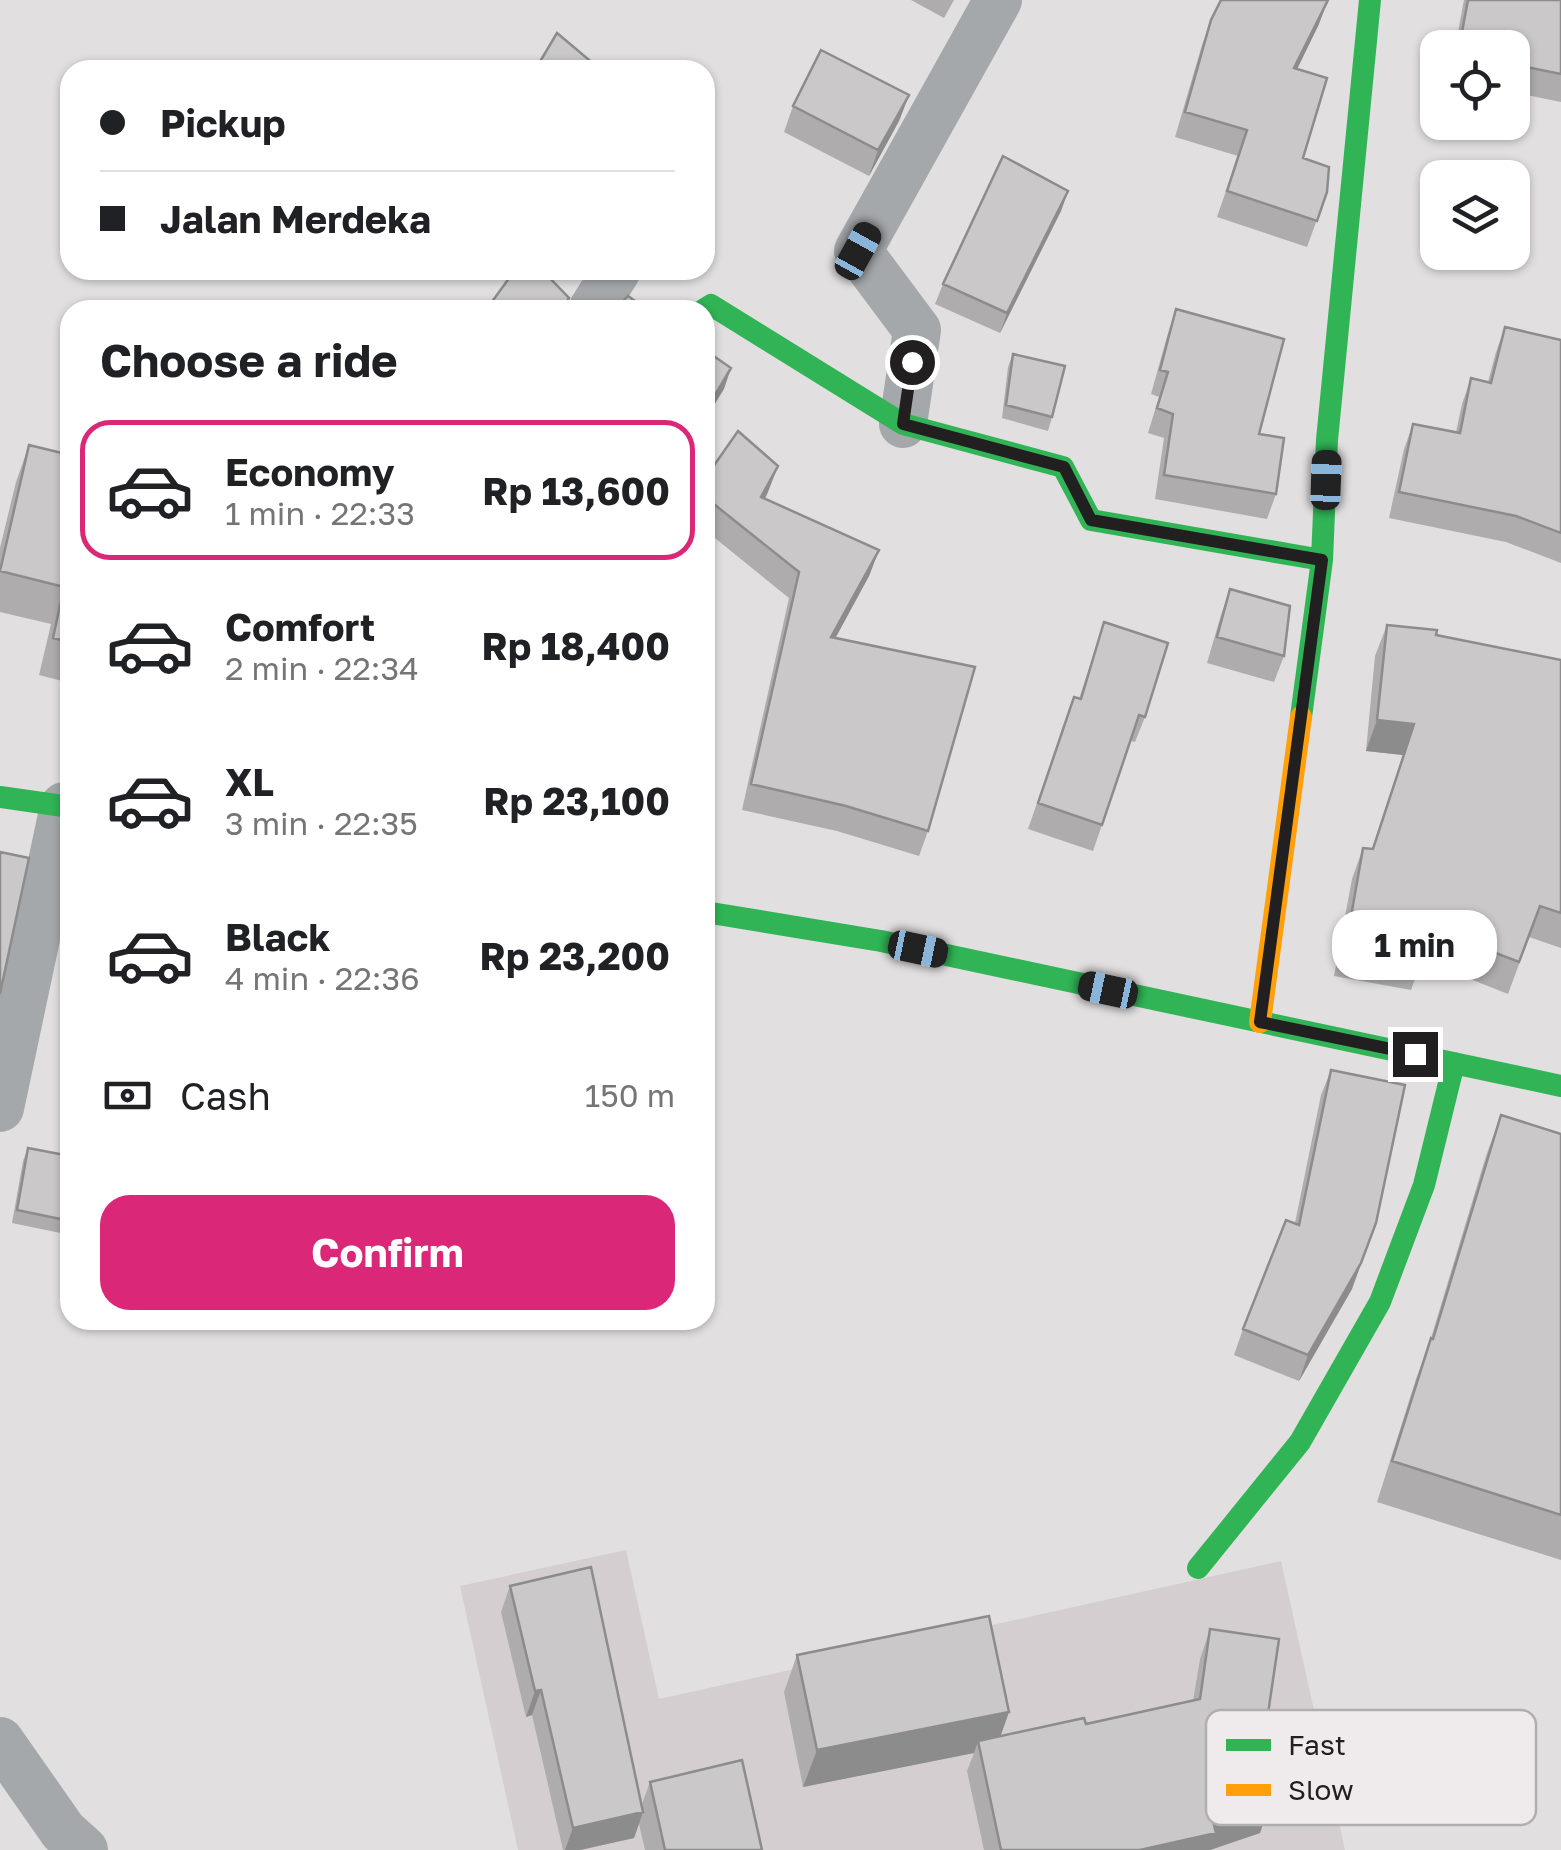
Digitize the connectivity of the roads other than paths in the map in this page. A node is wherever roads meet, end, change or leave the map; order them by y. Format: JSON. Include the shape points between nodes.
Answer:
{"nodes":[{"id":1,"x":998,"y":0,"type":"edge"},
{"id":2,"x":1370,"y":0,"type":"edge"},
{"id":3,"x":715,"y":309,"type":"edge"},
{"id":4,"x":903,"y":424,"type":"junction"},
{"id":5,"x":1322,"y":560,"type":"junction"},
{"id":6,"x":0,"y":798,"type":"edge"},
{"id":7,"x":60,"y":806,"type":"edge"},
{"id":8,"x":60,"y":838,"type":"edge"},
{"id":9,"x":715,"y":914,"type":"edge"},
{"id":10,"x":1260,"y":1022,"type":"junction"},
{"id":11,"x":1454,"y":1062,"type":"junction"},
{"id":12,"x":1561,"y":1086,"type":"edge"},
{"id":13,"x":0,"y":1108,"type":"edge"},
{"id":14,"x":1198,"y":1568,"type":"dead end"},
{"id":15,"x":0,"y":1742,"type":"edge"},
{"id":16,"x":84,"y":1850,"type":"edge"}],
"edges":[{"from":1,"to":4,"type":"street","via":[[858,251],[916,330]]},
{"from":2,"to":5,"type":"street","via":[[1327,440]]},
{"from":3,"to":4,"type":"street"},
{"from":4,"to":5,"type":"street","via":[[1064,467],[1091,520]]},
{"from":5,"to":10,"type":"street"},
{"from":6,"to":7,"type":"street"},
{"from":8,"to":13,"type":"street"},
{"from":9,"to":10,"type":"street","via":[[881,941]]},
{"from":10,"to":11,"type":"street"},
{"from":11,"to":12,"type":"street"},
{"from":11,"to":14,"type":"street","via":[[1424,1185],[1380,1302],[1300,1442]]},
{"from":15,"to":16,"type":"street"}]}
